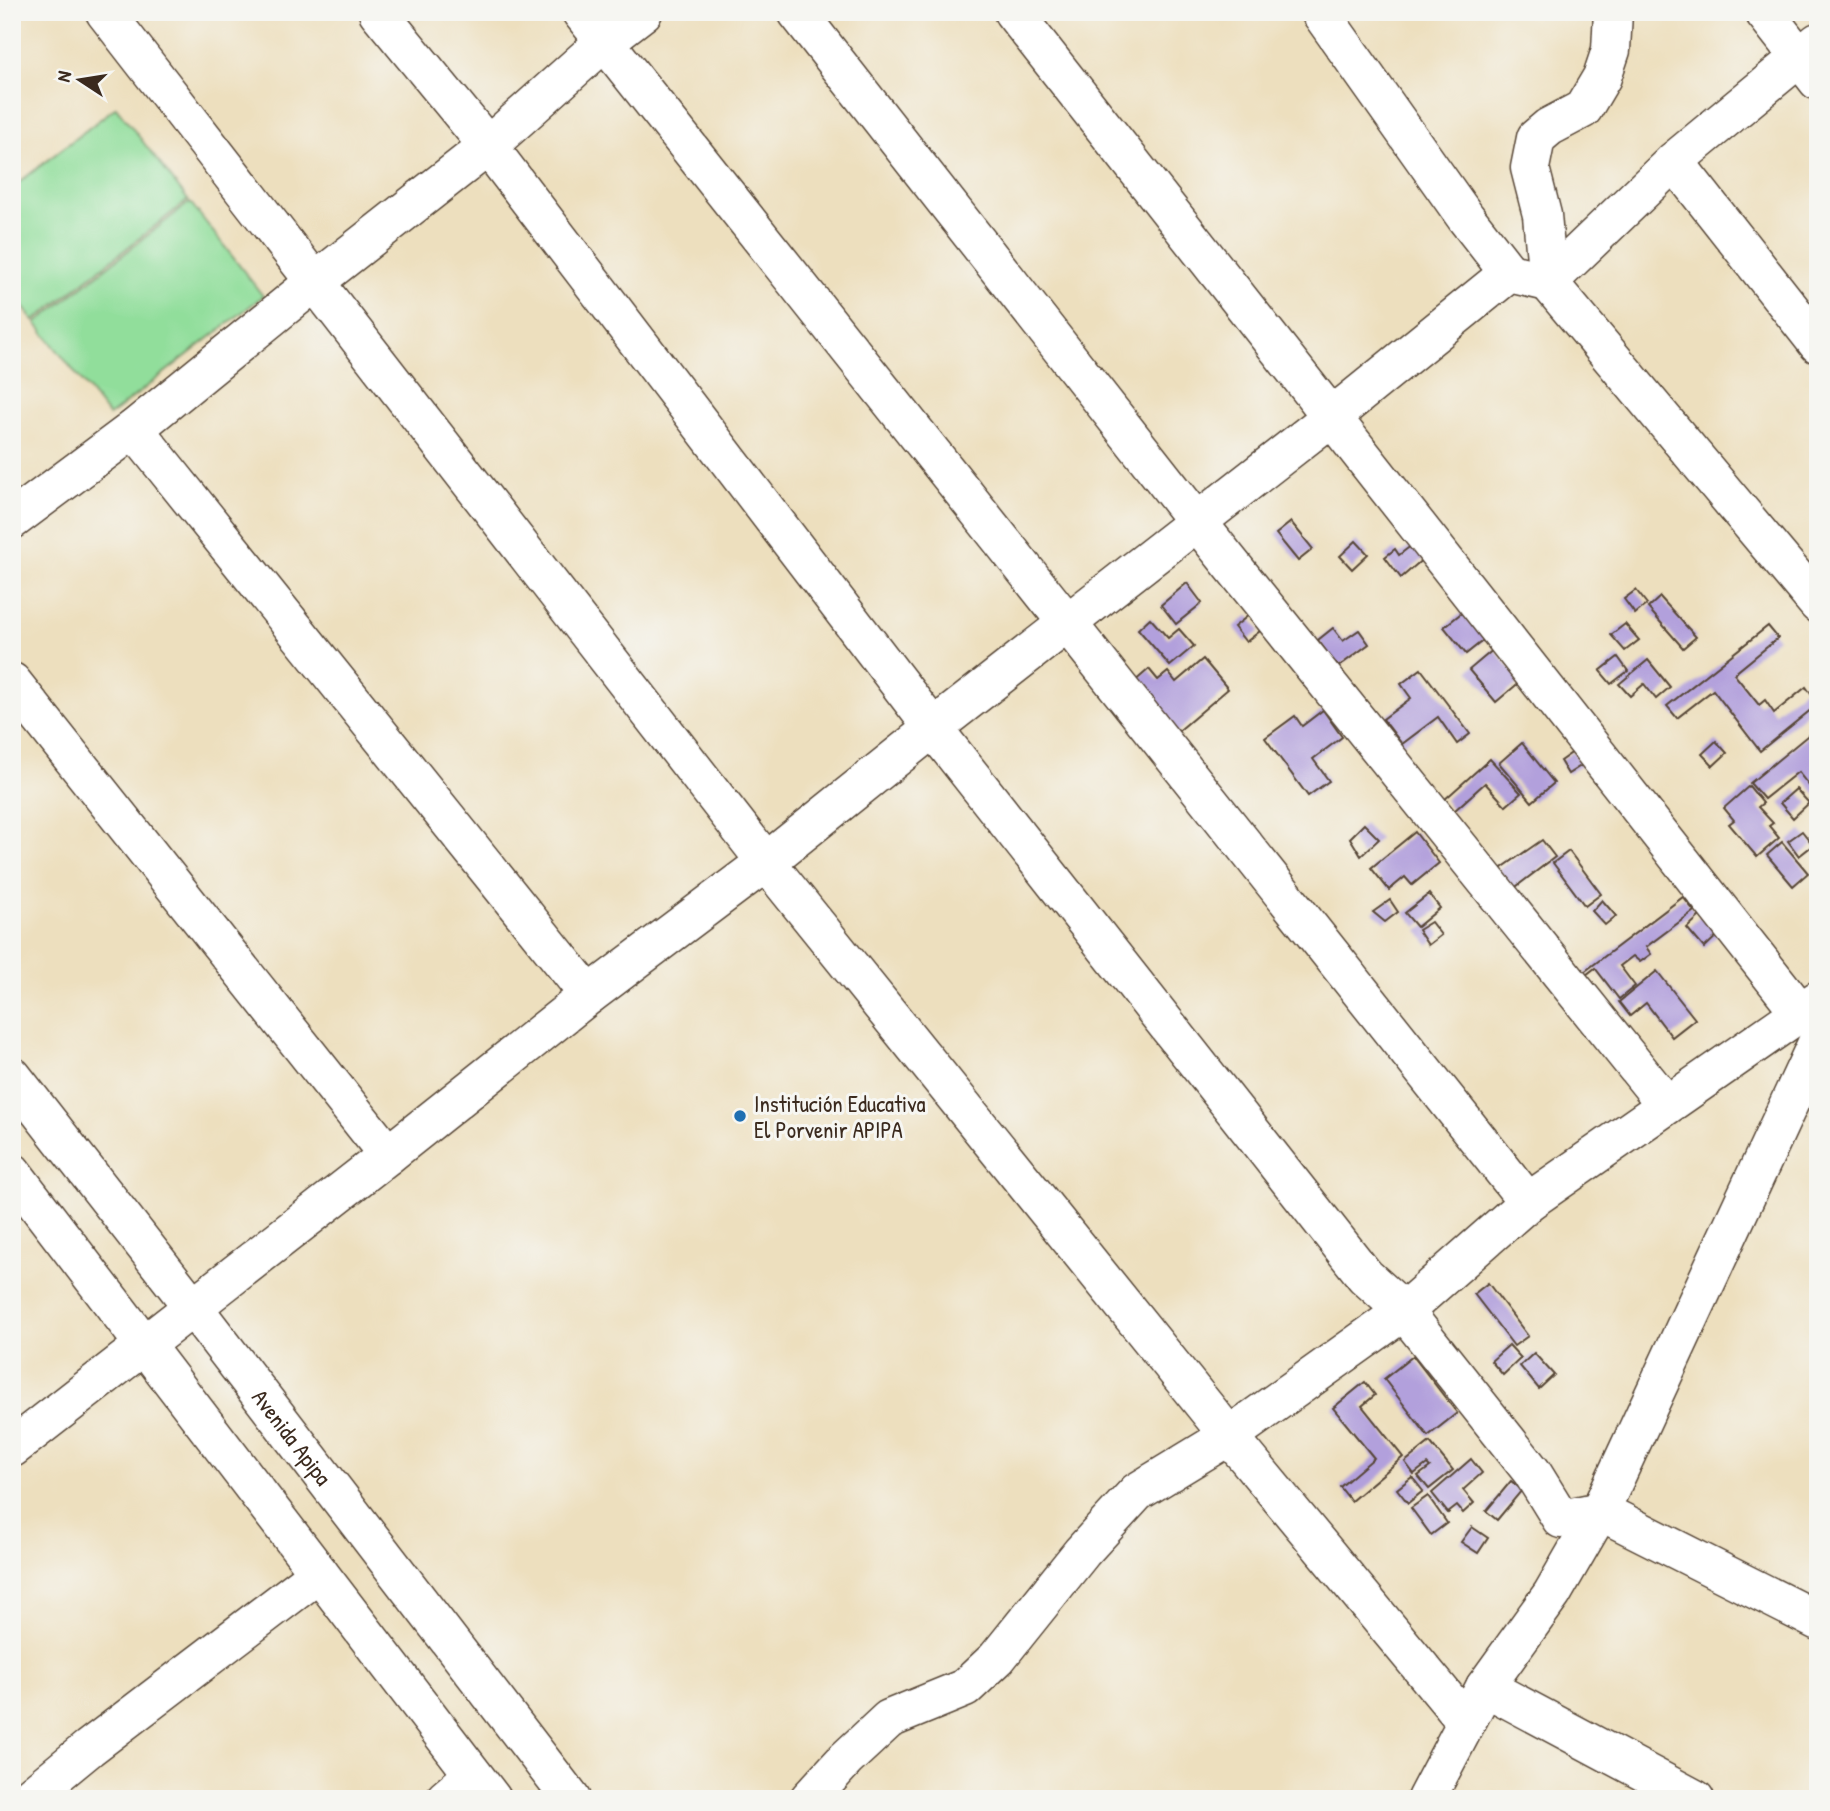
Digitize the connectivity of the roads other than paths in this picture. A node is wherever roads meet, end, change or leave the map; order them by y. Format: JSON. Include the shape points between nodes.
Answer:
{"nodes":[{"id":1,"x":105,"y":12,"type":"edge"},
{"id":2,"x":378,"y":12,"type":"edge"},
{"id":3,"x":581,"y":12,"type":"edge"},
{"id":4,"x":643,"y":12,"type":"edge"},
{"id":5,"x":797,"y":12,"type":"edge"},
{"id":6,"x":1013,"y":12,"type":"edge"},
{"id":7,"x":1320,"y":12,"type":"edge"},
{"id":8,"x":1613,"y":12,"type":"edge"},
{"id":9,"x":1764,"y":12,"type":"edge"},
{"id":10,"x":604,"y":42,"type":"junction"},
{"id":11,"x":1811,"y":60,"type":"edge"},
{"id":12,"x":488,"y":146,"type":"junction"},
{"id":13,"x":1674,"y":161,"type":"junction"},
{"id":14,"x":1509,"y":274,"type":"junction"},
{"id":15,"x":316,"y":281,"type":"junction"},
{"id":16,"x":1548,"y":282,"type":"junction"},
{"id":17,"x":1818,"y":344,"type":"edge"},
{"id":18,"x":1331,"y":418,"type":"junction"},
{"id":19,"x":134,"y":429,"type":"junction"},
{"id":20,"x":12,"y":520,"type":"edge"},
{"id":21,"x":1198,"y":523,"type":"junction"},
{"id":22,"x":1818,"y":604,"type":"edge"},
{"id":23,"x":1068,"y":624,"type":"junction"},
{"id":24,"x":12,"y":682,"type":"edge"},
{"id":25,"x":933,"y":728,"type":"junction"},
{"id":26,"x":766,"y":862,"type":"junction"},
{"id":27,"x":589,"y":995,"type":"junction"},
{"id":28,"x":1813,"y":1035,"type":"edge"},
{"id":29,"x":12,"y":1076,"type":"edge"},
{"id":30,"x":1666,"y":1104,"type":"junction"},
{"id":31,"x":388,"y":1155,"type":"junction"},
{"id":32,"x":12,"y":1172,"type":"edge"},
{"id":33,"x":1528,"y":1202,"type":"junction"},
{"id":34,"x":192,"y":1306,"type":"junction"},
{"id":35,"x":1405,"y":1311,"type":"junction"},
{"id":36,"x":144,"y":1344,"type":"junction"},
{"id":37,"x":1229,"y":1436,"type":"junction"},
{"id":38,"x":12,"y":1448,"type":"edge"},
{"id":39,"x":1600,"y":1511,"type":"junction"},
{"id":40,"x":319,"y":1573,"type":"junction"},
{"id":41,"x":1818,"y":1621,"type":"edge"},
{"id":42,"x":1485,"y":1687,"type":"junction"},
{"id":43,"x":1466,"y":1722,"type":"junction"},
{"id":44,"x":470,"y":1791,"type":"edge"},
{"id":45,"x":27,"y":1799,"type":"edge"},
{"id":46,"x":571,"y":1799,"type":"edge"},
{"id":47,"x":809,"y":1799,"type":"edge"},
{"id":48,"x":1426,"y":1799,"type":"edge"},
{"id":49,"x":1695,"y":1799,"type":"edge"}],
"edges":[{"from":1,"to":15,"type":"street"},
{"from":2,"to":12,"type":"street"},
{"from":3,"to":10,"type":"street"},
{"from":4,"to":10,"type":"street"},
{"from":5,"to":21,"type":"street"},
{"from":6,"to":18,"type":"street"},
{"from":7,"to":14,"type":"street"},
{"from":8,"to":16,"type":"street","via":[[1611,50],[1583,109],[1536,138],[1531,168],[1542,215]]},
{"from":9,"to":11,"type":"street"},
{"from":10,"to":12,"type":"street"},
{"from":10,"to":23,"type":"street"},
{"from":11,"to":13,"type":"street"},
{"from":12,"to":15,"type":"street"},
{"from":12,"to":25,"type":"street"},
{"from":13,"to":16,"type":"street"},
{"from":13,"to":17,"type":"street"},
{"from":14,"to":16,"type":"street"},
{"from":14,"to":18,"type":"street"},
{"from":15,"to":19,"type":"street"},
{"from":15,"to":26,"type":"street"},
{"from":16,"to":22,"type":"street"},
{"from":18,"to":21,"type":"street"},
{"from":18,"to":28,"type":"street"},
{"from":19,"to":20,"type":"street"},
{"from":19,"to":27,"type":"street"},
{"from":21,"to":23,"type":"street"},
{"from":21,"to":30,"type":"street"},
{"from":23,"to":25,"type":"street"},
{"from":23,"to":33,"type":"street"},
{"from":24,"to":31,"type":"street"},
{"from":25,"to":26,"type":"street"},
{"from":25,"to":35,"type":"street","via":[[1365,1276]]},
{"from":26,"to":27,"type":"street"},
{"from":26,"to":37,"type":"street"},
{"from":27,"to":31,"type":"street"},
{"from":28,"to":30,"type":"street"},
{"from":28,"to":39,"type":"street"},
{"from":29,"to":34,"type":"street","name":"Avenida Apipa"},
{"from":30,"to":33,"type":"street"},
{"from":31,"to":34,"type":"street"},
{"from":32,"to":36,"type":"street"},
{"from":33,"to":35,"type":"street"},
{"from":34,"to":36,"type":"street"},
{"from":34,"to":46,"type":"street","name":"Avenida Apipa"},
{"from":35,"to":37,"type":"street"},
{"from":35,"to":39,"type":"street","via":[[1532,1472],[1561,1519]]},
{"from":36,"to":38,"type":"street"},
{"from":36,"to":40,"type":"street"},
{"from":37,"to":43,"type":"street"},
{"from":37,"to":47,"type":"street","via":[[1137,1492],[997,1658],[965,1688],[889,1719]]},
{"from":39,"to":41,"type":"street"},
{"from":39,"to":42,"type":"street","via":[[1552,1594]]},
{"from":40,"to":44,"type":"street"},
{"from":40,"to":45,"type":"street"},
{"from":42,"to":43,"type":"street"},
{"from":42,"to":49,"type":"street"},
{"from":43,"to":48,"type":"street"}]}
